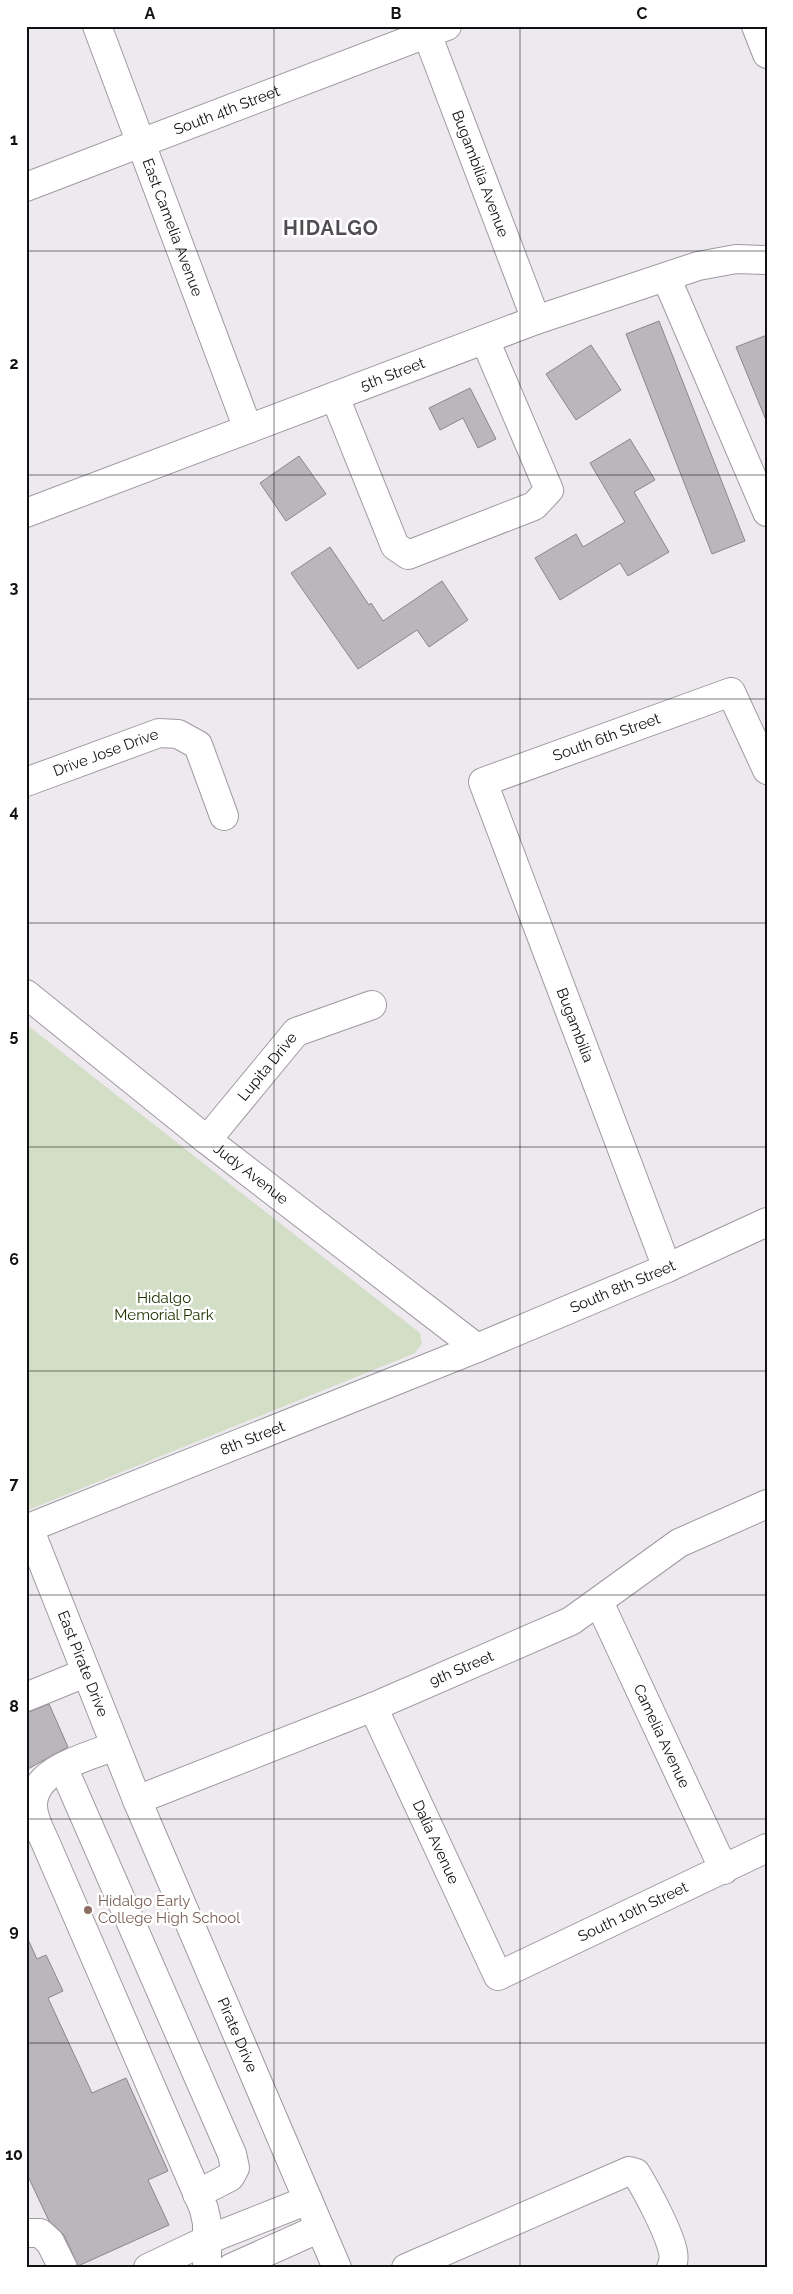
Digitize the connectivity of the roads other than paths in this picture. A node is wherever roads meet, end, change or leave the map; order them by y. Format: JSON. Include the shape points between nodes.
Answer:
{"nodes":[{"id":1,"x":97,"y":26,"type":"edge"},
{"id":2,"x":756,"y":26,"type":"edge"},
{"id":3,"x":432,"y":29,"type":"edge"},
{"id":4,"x":767,"y":54,"type":"edge"},
{"id":5,"x":142,"y":144,"type":"junction"},
{"id":6,"x":26,"y":187,"type":"edge"},
{"id":7,"x":767,"y":260,"type":"edge"},
{"id":8,"x":666,"y":277,"type":"junction"},
{"id":9,"x":536,"y":320,"type":"junction"},
{"id":10,"x":485,"y":340,"type":"junction"},
{"id":11,"x":335,"y":397,"type":"junction"},
{"id":12,"x":248,"y":429,"type":"junction"},
{"id":13,"x":767,"y":512,"type":"edge"},
{"id":14,"x":26,"y":514,"type":"edge"},
{"id":15,"x":767,"y":770,"type":"edge"},
{"id":16,"x":26,"y":782,"type":"edge"},
{"id":17,"x":483,"y":782,"type":"joint"},
{"id":18,"x":224,"y":816,"type":"dead end"},
{"id":19,"x":26,"y":994,"type":"edge"},
{"id":20,"x":372,"y":1005,"type":"dead end"},
{"id":21,"x":207,"y":1140,"type":"junction"},
{"id":22,"x":767,"y":1222,"type":"edge"},
{"id":23,"x":667,"y":1268,"type":"junction"},
{"id":24,"x":478,"y":1348,"type":"junction"},
{"id":25,"x":767,"y":1504,"type":"edge"},
{"id":26,"x":28,"y":1529,"type":"edge"},
{"id":27,"x":599,"y":1602,"type":"junction"},
{"id":28,"x":86,"y":1673,"type":"junction"},
{"id":29,"x":26,"y":1697,"type":"edge"},
{"id":30,"x":373,"y":1707,"type":"junction"},
{"id":31,"x":115,"y":1746,"type":"junction"},
{"id":32,"x":63,"y":1767,"type":"junction"},
{"id":33,"x":137,"y":1800,"type":"junction"},
{"id":34,"x":767,"y":1848,"type":"edge"},
{"id":35,"x":724,"y":1870,"type":"junction"},
{"id":36,"x":498,"y":1976,"type":"joint"},
{"id":37,"x":197,"y":2194,"type":"junction"},
{"id":38,"x":308,"y":2200,"type":"junction"},
{"id":39,"x":320,"y":2228,"type":"junction"},
{"id":40,"x":26,"y":2233,"type":"edge"},
{"id":41,"x":207,"y":2240,"type":"junction"},
{"id":42,"x":63,"y":2268,"type":"edge"},
{"id":43,"x":148,"y":2268,"type":"edge"},
{"id":44,"x":208,"y":2268,"type":"edge"},
{"id":45,"x":230,"y":2268,"type":"edge"},
{"id":46,"x":337,"y":2268,"type":"edge"},
{"id":47,"x":406,"y":2268,"type":"edge"},
{"id":48,"x":671,"y":2268,"type":"edge"}],
"edges":[{"from":1,"to":5,"type":"street","name":"East Camelia Avenue"},
{"from":2,"to":4,"type":"street"},
{"from":3,"to":5,"type":"street","name":"South 4th Street"},
{"from":3,"to":9,"type":"street","name":"Bugambilia Avenue"},
{"from":5,"to":6,"type":"street","name":"South 4th Street"},
{"from":5,"to":12,"type":"street","name":"East Camelia Avenue"},
{"from":7,"to":8,"type":"street","name":"5th Street","via":[[736,260],[698,266]]},
{"from":8,"to":9,"type":"street","name":"5th Street"},
{"from":8,"to":13,"type":"street"},
{"from":9,"to":10,"type":"street","name":"5th Street"},
{"from":10,"to":11,"type":"street","name":"5th Street"},
{"from":10,"to":11,"type":"street","via":[[549,490],[534,506],[408,555],[395,546]]},
{"from":11,"to":12,"type":"street","name":"5th Street"},
{"from":12,"to":14,"type":"street","name":"5th Street"},
{"from":15,"to":17,"type":"street","name":"South 6th Street","via":[[731,692]]},
{"from":16,"to":18,"type":"street","name":"Drive Jose Drive","via":[[159,733],[178,734],[198,745]]},
{"from":17,"to":23,"type":"street","name":"Bugambilia"},
{"from":19,"to":21,"type":"street","name":"Judy Avenue"},
{"from":20,"to":21,"type":"street","name":"Lupita Drive","via":[[296,1032]]},
{"from":21,"to":24,"type":"street","name":"Judy Avenue"},
{"from":22,"to":23,"type":"street","name":"South 8th Street"},
{"from":23,"to":24,"type":"street","name":"South 8th Street"},
{"from":24,"to":26,"type":"street","name":"8th Street"},
{"from":25,"to":27,"type":"street","name":"9th Street","via":[[679,1544]]},
{"from":26,"to":28,"type":"street","name":"East Pirate Drive"},
{"from":27,"to":30,"type":"street","name":"9th Street","via":[[571,1621]]},
{"from":27,"to":35,"type":"street","name":"Camelia Avenue"},
{"from":28,"to":29,"type":"street"},
{"from":28,"to":31,"type":"street","name":"East Pirate Drive"},
{"from":30,"to":33,"type":"street","name":"9th Street"},
{"from":30,"to":36,"type":"street","name":"Dalia Avenue"},
{"from":31,"to":32,"type":"street"},
{"from":31,"to":33,"type":"street","name":"East Pirate Drive"},
{"from":32,"to":37,"type":"street","via":[[47,1776],[37,1788],[33,1805],[37,1822]]},
{"from":32,"to":37,"type":"street","via":[[232,2154],[235,2168],[230,2177]]},
{"from":33,"to":38,"type":"street","name":"Pirate Drive"},
{"from":34,"to":35,"type":"street","name":"South 10th Street"},
{"from":35,"to":36,"type":"street","name":"South 10th Street"},
{"from":37,"to":41,"type":"street","via":[[207,2223]]},
{"from":38,"to":39,"type":"street","name":"Pirate Drive"},
{"from":38,"to":41,"type":"street"},
{"from":39,"to":45,"type":"street"},
{"from":39,"to":46,"type":"street","name":"Pirate Drive"},
{"from":40,"to":42,"type":"street","via":[[40,2233],[50,2242]]},
{"from":41,"to":43,"type":"street"},
{"from":41,"to":44,"type":"street"},
{"from":47,"to":48,"type":"street","via":[[629,2171],[636,2173],[643,2185],[666,2235],[673,2253]]}]}
